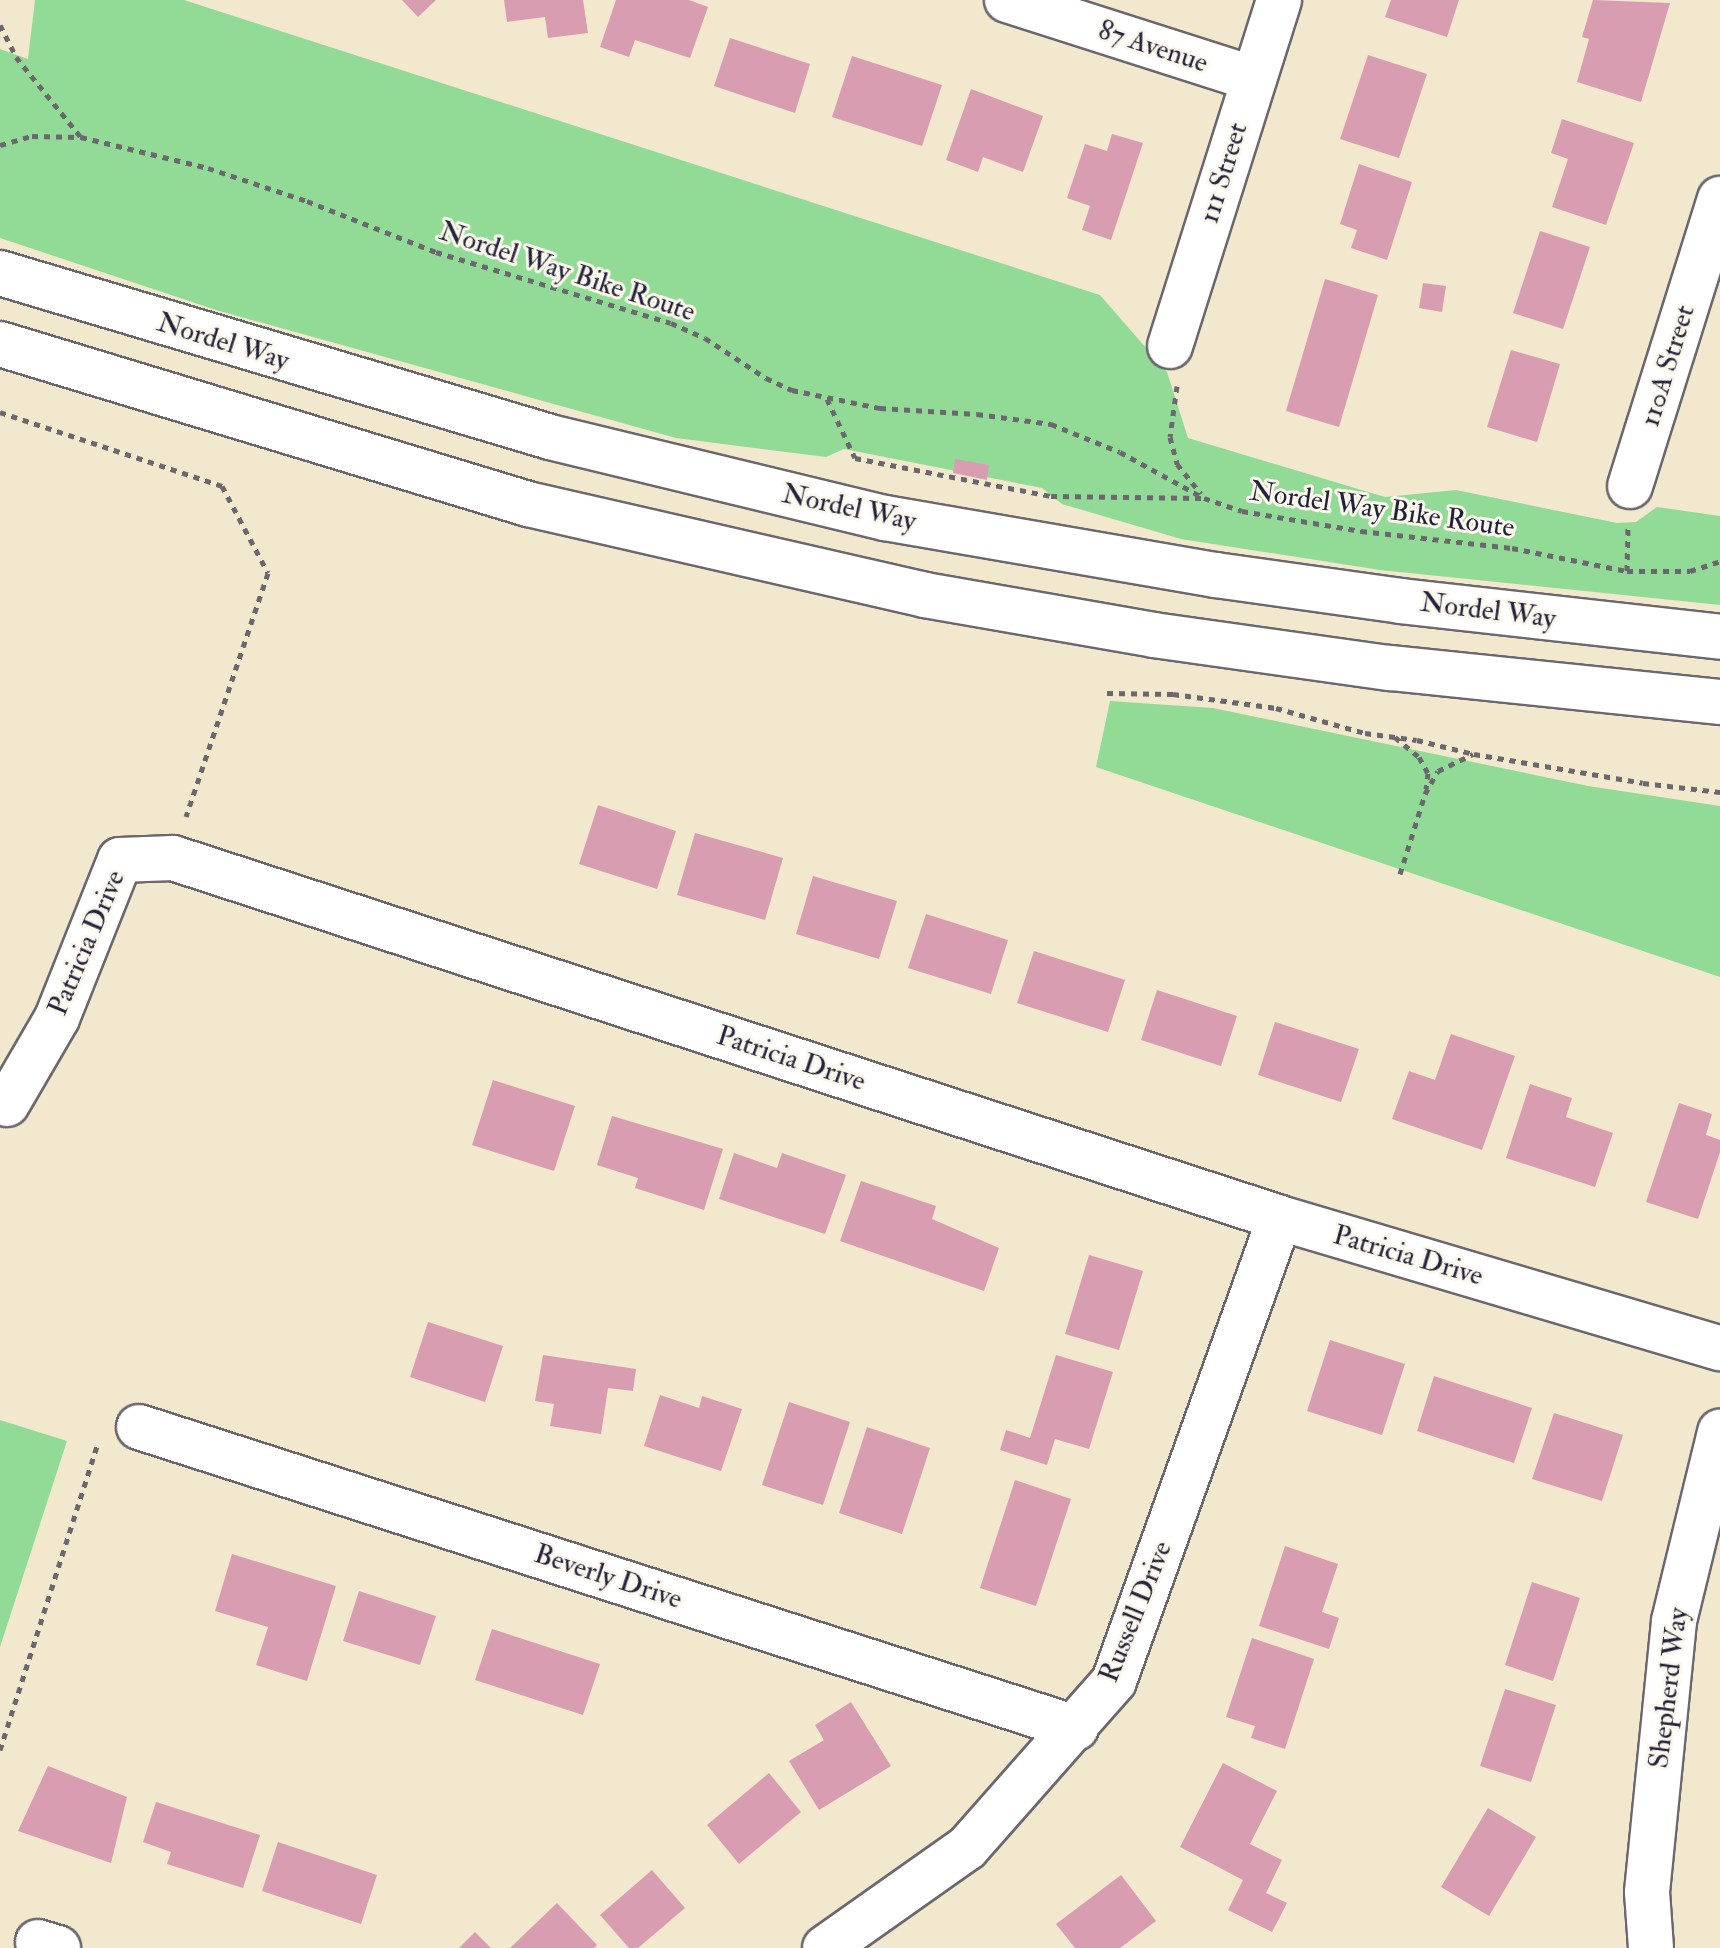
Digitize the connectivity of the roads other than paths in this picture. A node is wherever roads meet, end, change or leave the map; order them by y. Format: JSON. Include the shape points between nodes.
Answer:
{"nodes":[{"id":1,"x":1007,"y":0,"type":"edge"},
{"id":2,"x":1279,"y":0,"type":"edge"},
{"id":3,"x":1254,"y":79,"type":"junction"},
{"id":4,"x":1720,"y":199,"type":"edge"},
{"id":5,"x":0,"y":273,"type":"edge"},
{"id":6,"x":0,"y":344,"type":"edge"},
{"id":7,"x":1170,"y":346,"type":"road end"},
{"id":8,"x":1630,"y":486,"type":"dead end"},
{"id":9,"x":1720,"y":637,"type":"edge"},
{"id":10,"x":1720,"y":702,"type":"edge"},
{"id":11,"x":7,"y":1104,"type":"dead end"},
{"id":12,"x":1280,"y":1218,"type":"junction"},
{"id":13,"x":1720,"y":1348,"type":"edge"},
{"id":14,"x":139,"y":1427,"type":"dead end"},
{"id":15,"x":1720,"y":1432,"type":"edge"},
{"id":16,"x":1076,"y":1728,"type":"junction"},
{"id":17,"x":825,"y":1948,"type":"edge"},
{"id":18,"x":1651,"y":1948,"type":"edge"}],
"edges":[{"from":1,"to":3,"type":"street","name":"87 Avenue"},
{"from":2,"to":3,"type":"street","name":"111 Street"},
{"from":3,"to":7,"type":"street","name":"111 Street"},
{"from":4,"to":8,"type":"street","name":"110A Street"},
{"from":5,"to":9,"type":"street","name":"Nordel Way","via":[[550,437],[885,518],[1216,575]]},
{"from":6,"to":10,"type":"street","via":[[528,504],[925,595],[1138,633],[1390,668]]},
{"from":11,"to":12,"type":"street","name":"Patricia Drive","via":[[57,1018],[120,860],[173,858]]},
{"from":12,"to":13,"type":"street","name":"Patricia Drive"},
{"from":12,"to":16,"type":"street","name":"Russell Drive","via":[[1114,1681]]},
{"from":14,"to":16,"type":"street","name":"Beverly Drive"},
{"from":15,"to":18,"type":"street","name":"Shepherd Way","via":[[1674,1621],[1647,1892]]},
{"from":16,"to":17,"type":"street","name":"Russell Drive","via":[[967,1848]]}]}
